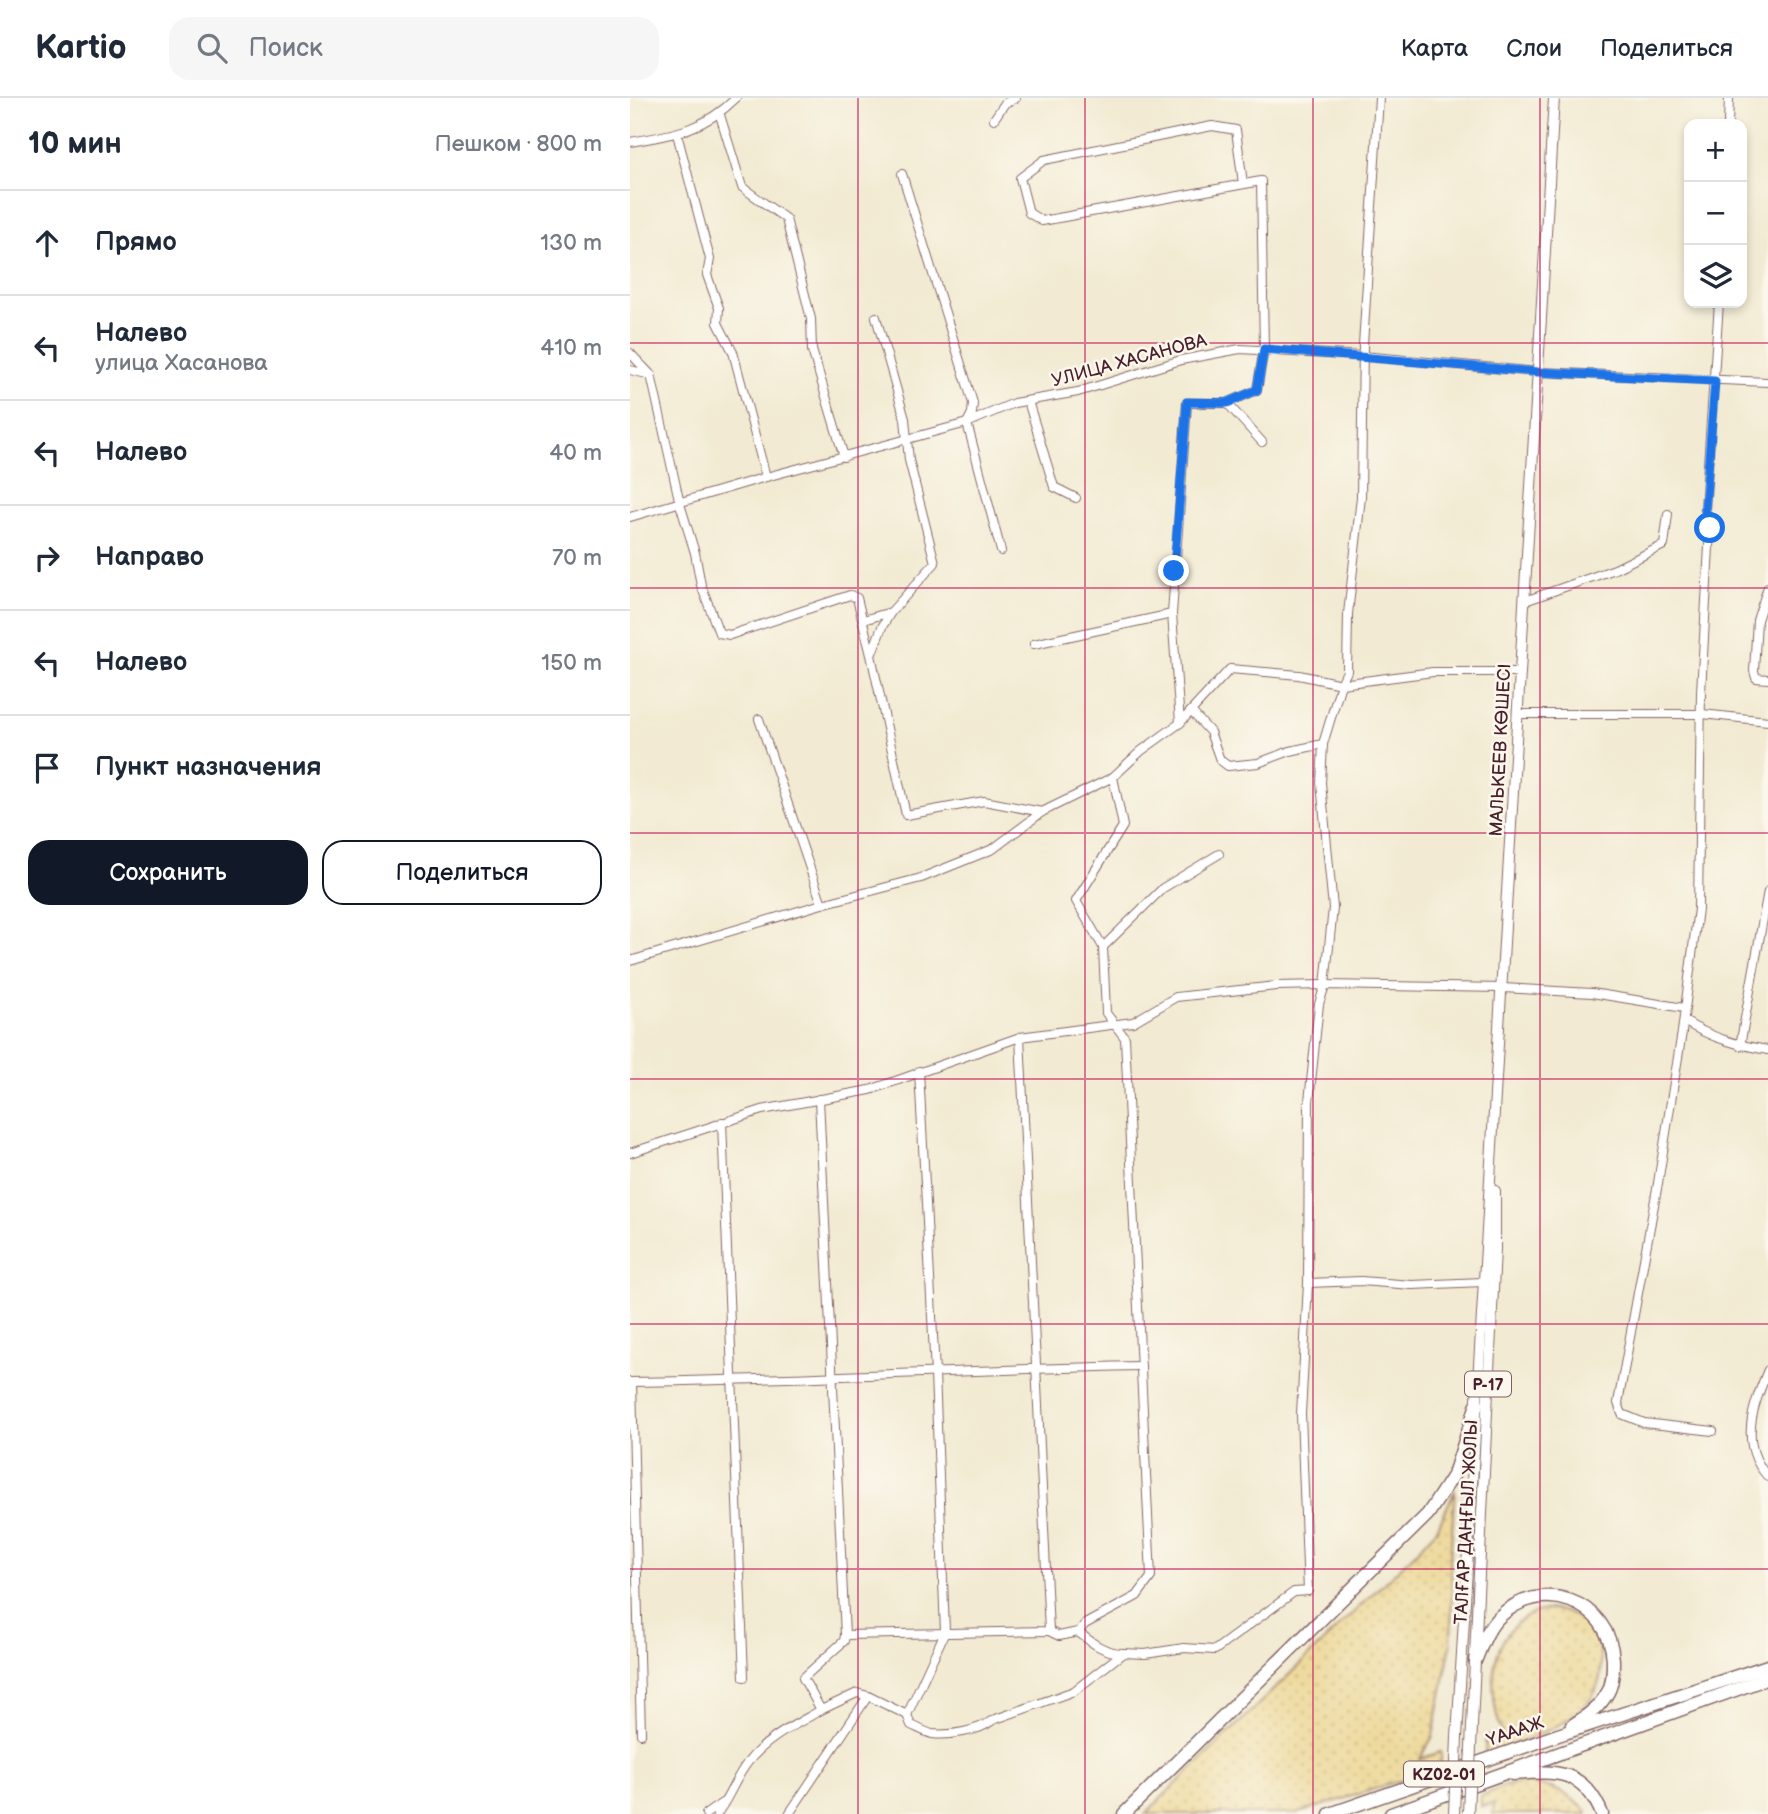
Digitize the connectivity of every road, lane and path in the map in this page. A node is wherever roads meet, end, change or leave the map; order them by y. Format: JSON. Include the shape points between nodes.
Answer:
{"nodes":[{"id":1,"x":736,"y":98,"type":"edge"},
{"id":2,"x":1016,"y":98,"type":"edge"},
{"id":3,"x":1379,"y":98,"type":"edge"},
{"id":4,"x":1554,"y":98,"type":"edge"},
{"id":5,"x":1729,"y":98,"type":"edge"},
{"id":6,"x":720,"y":115,"type":"junction"},
{"id":7,"x":994,"y":119,"type":"dead end"},
{"id":8,"x":1728,"y":119,"type":"edge"},
{"id":9,"x":677,"y":134,"type":"junction"},
{"id":10,"x":630,"y":142,"type":"edge"},
{"id":11,"x":902,"y":174,"type":"dead end"},
{"id":12,"x":1243,"y":184,"type":"junction"},
{"id":13,"x":1719,"y":308,"type":"edge"},
{"id":14,"x":876,"y":317,"type":"dead end"},
{"id":15,"x":1264,"y":349,"type":"junction"},
{"id":16,"x":630,"y":353,"type":"edge"},
{"id":17,"x":1362,"y":356,"type":"junction"},
{"id":18,"x":630,"y":370,"type":"edge"},
{"id":19,"x":1538,"y":372,"type":"junction"},
{"id":20,"x":651,"y":375,"type":"junction"},
{"id":21,"x":1715,"y":381,"type":"junction"},
{"id":22,"x":1768,"y":382,"type":"edge"},
{"id":23,"x":1028,"y":401,"type":"junction"},
{"id":24,"x":1227,"y":403,"type":"junction"},
{"id":25,"x":967,"y":424,"type":"junction"},
{"id":26,"x":906,"y":439,"type":"junction"},
{"id":27,"x":1262,"y":442,"type":"dead end"},
{"id":28,"x":844,"y":457,"type":"junction"},
{"id":29,"x":766,"y":477,"type":"junction"},
{"id":30,"x":1076,"y":498,"type":"dead end"},
{"id":31,"x":680,"y":504,"type":"junction"},
{"id":32,"x":1668,"y":514,"type":"dead end"},
{"id":33,"x":630,"y":517,"type":"edge"},
{"id":34,"x":1001,"y":551,"type":"dead end"},
{"id":35,"x":1768,"y":587,"type":"edge"},
{"id":36,"x":1525,"y":601,"type":"junction"},
{"id":37,"x":891,"y":612,"type":"junction"},
{"id":38,"x":1172,"y":614,"type":"junction"},
{"id":39,"x":863,"y":620,"type":"junction"},
{"id":40,"x":1034,"y":644,"type":"dead end"},
{"id":41,"x":871,"y":655,"type":"junction"},
{"id":42,"x":1521,"y":672,"type":"junction"},
{"id":43,"x":1768,"y":679,"type":"edge"},
{"id":44,"x":1340,"y":684,"type":"junction"},
{"id":45,"x":1191,"y":711,"type":"junction"},
{"id":46,"x":1518,"y":714,"type":"junction"},
{"id":47,"x":1702,"y":714,"type":"junction"},
{"id":48,"x":759,"y":719,"type":"dead end"},
{"id":49,"x":1768,"y":721,"type":"edge"},
{"id":50,"x":1180,"y":723,"type":"junction"},
{"id":51,"x":1323,"y":744,"type":"junction"},
{"id":52,"x":1113,"y":777,"type":"junction"},
{"id":53,"x":1042,"y":812,"type":"junction"},
{"id":54,"x":1219,"y":854,"type":"dead end"},
{"id":55,"x":1768,"y":891,"type":"edge"},
{"id":56,"x":822,"y":904,"type":"junction"},
{"id":57,"x":1103,"y":947,"type":"junction"},
{"id":58,"x":630,"y":961,"type":"edge"},
{"id":59,"x":1325,"y":985,"type":"junction"},
{"id":60,"x":1503,"y":988,"type":"junction"},
{"id":61,"x":1684,"y":1007,"type":"junction"},
{"id":62,"x":1106,"y":1013,"type":"junction"},
{"id":63,"x":1684,"y":1021,"type":"junction"},
{"id":64,"x":1133,"y":1022,"type":"junction"},
{"id":65,"x":1115,"y":1026,"type":"junction"},
{"id":66,"x":1095,"y":1028,"type":"junction"},
{"id":67,"x":1020,"y":1037,"type":"junction"},
{"id":68,"x":1125,"y":1038,"type":"junction"},
{"id":69,"x":1740,"y":1046,"type":"junction"},
{"id":70,"x":1768,"y":1051,"type":"edge"},
{"id":71,"x":919,"y":1071,"type":"junction"},
{"id":72,"x":819,"y":1099,"type":"junction"},
{"id":73,"x":1495,"y":1106,"type":"junction"},
{"id":74,"x":722,"y":1122,"type":"junction"},
{"id":75,"x":630,"y":1153,"type":"edge"},
{"id":76,"x":1483,"y":1282,"type":"junction"},
{"id":77,"x":1308,"y":1283,"type":"junction"},
{"id":78,"x":1141,"y":1366,"type":"junction"},
{"id":79,"x":1035,"y":1368,"type":"junction"},
{"id":80,"x":1768,"y":1370,"type":"edge"},
{"id":81,"x":935,"y":1373,"type":"junction"},
{"id":82,"x":834,"y":1375,"type":"junction"},
{"id":83,"x":734,"y":1381,"type":"junction"},
{"id":84,"x":631,"y":1382,"type":"edge"},
{"id":85,"x":1477,"y":1404,"type":"junction"},
{"id":86,"x":1713,"y":1431,"type":"dead end"},
{"id":87,"x":1768,"y":1477,"type":"edge"},
{"id":88,"x":1049,"y":1631,"type":"junction"},
{"id":89,"x":945,"y":1632,"type":"junction"},
{"id":90,"x":1078,"y":1632,"type":"junction"},
{"id":91,"x":845,"y":1635,"type":"junction"},
{"id":92,"x":1123,"y":1653,"type":"junction"},
{"id":93,"x":1475,"y":1661,"type":"junction"},
{"id":94,"x":1768,"y":1666,"type":"edge"},
{"id":95,"x":744,"y":1676,"type":"dead end"},
{"id":96,"x":1768,"y":1678,"type":"edge"},
{"id":97,"x":1715,"y":1690,"type":"junction"},
{"id":98,"x":868,"y":1696,"type":"junction"},
{"id":99,"x":821,"y":1710,"type":"junction"},
{"id":100,"x":907,"y":1715,"type":"junction"},
{"id":101,"x":641,"y":1734,"type":"dead end"},
{"id":102,"x":1558,"y":1735,"type":"junction"},
{"id":103,"x":1498,"y":1775,"type":"junction"},
{"id":104,"x":728,"y":1800,"type":"junction"},
{"id":105,"x":1468,"y":1813,"type":"edge"},
{"id":106,"x":706,"y":1814,"type":"edge"},
{"id":107,"x":717,"y":1814,"type":"edge"},
{"id":108,"x":789,"y":1814,"type":"edge"},
{"id":109,"x":1124,"y":1814,"type":"edge"},
{"id":110,"x":1330,"y":1814,"type":"edge"},
{"id":111,"x":1391,"y":1814,"type":"edge"},
{"id":112,"x":1454,"y":1814,"type":"edge"},
{"id":113,"x":1602,"y":1814,"type":"edge"}],
"edges":[{"from":1,"to":6,"type":"street"},
{"from":2,"to":7,"type":"street","via":[[1005,103]]},
{"from":3,"to":17,"type":"street"},
{"from":4,"to":19,"type":"main road","name":"МАЛЬКЕЕВ КӨШЕСІ"},
{"from":5,"to":8,"type":"street"},
{"from":6,"to":9,"type":"street"},
{"from":6,"to":28,"type":"street","via":[[742,187],[786,219],[811,319],[812,349]]},
{"from":9,"to":10,"type":"street"},
{"from":9,"to":29,"type":"street","via":[[709,259],[707,275],[719,308],[718,323],[733,352]]},
{"from":11,"to":25,"type":"street","via":[[973,403]]},
{"from":12,"to":12,"type":"street","via":[[1042,221],[1029,213],[1020,178],[1044,160],[1212,125],[1236,130]]},
{"from":12,"to":15,"type":"street","via":[[1261,181]]},
{"from":13,"to":21,"type":"street"},
{"from":14,"to":26,"type":"street","via":[[905,419]]},
{"from":15,"to":17,"type":"street","name":"УЛИЦА ХАСАНОВА"},
{"from":15,"to":23,"type":"street","name":"УЛИЦА ХАСАНОВА","via":[[1181,360],[1078,392]]},
{"from":15,"to":24,"type":"street","via":[[1257,390]]},
{"from":16,"to":20,"type":"street"},
{"from":17,"to":19,"type":"street","name":"УЛИЦА ХАСАНОВА"},
{"from":17,"to":44,"type":"street","via":[[1360,497],[1347,671]]},
{"from":18,"to":20,"type":"street"},
{"from":19,"to":21,"type":"street","name":"УЛИЦА ХАСАНОВА"},
{"from":19,"to":36,"type":"main road","name":"МАЛЬКЕЕВ КӨШЕСІ"},
{"from":20,"to":31,"type":"street"},
{"from":21,"to":22,"type":"street","name":"УЛИЦА ХАСАНОВА"},
{"from":21,"to":47,"type":"street","via":[[1705,509],[1710,528]]},
{"from":23,"to":25,"type":"street","name":"УЛИЦА ХАСАНОВА"},
{"from":23,"to":30,"type":"street","via":[[1054,488]]},
{"from":24,"to":27,"type":"street"},
{"from":24,"to":38,"type":"street","via":[[1187,402]]},
{"from":25,"to":26,"type":"street","name":"УЛИЦА ХАСАНОВА"},
{"from":25,"to":34,"type":"street"},
{"from":26,"to":28,"type":"street","name":"УЛИЦА ХАСАНОВА"},
{"from":26,"to":37,"type":"street","via":[[935,563]]},
{"from":28,"to":29,"type":"street","name":"УЛИЦА ХАСАНОВА"},
{"from":29,"to":31,"type":"street","name":"УЛИЦА ХАСАНОВА"},
{"from":31,"to":33,"type":"street","name":"УЛИЦА ХАСАНОВА"},
{"from":31,"to":39,"type":"street","via":[[719,633],[730,635],[850,595],[857,598]]},
{"from":32,"to":36,"type":"street","via":[[1664,545],[1615,569]]},
{"from":35,"to":43,"type":"street","via":[[1757,620],[1754,671],[1756,678]]},
{"from":36,"to":42,"type":"main road","name":"МАЛЬКЕЕВ КӨШЕСІ"},
{"from":37,"to":39,"type":"street"},
{"from":37,"to":41,"type":"street"},
{"from":38,"to":40,"type":"street"},
{"from":38,"to":50,"type":"street"},
{"from":39,"to":41,"type":"street"},
{"from":41,"to":53,"type":"street","via":[[906,815],[984,801]]},
{"from":42,"to":44,"type":"street","via":[[1433,672]]},
{"from":42,"to":46,"type":"main road","name":"МАЛЬКЕЕВ КӨШЕСІ"},
{"from":44,"to":45,"type":"street","via":[[1230,669]]},
{"from":44,"to":51,"type":"street"},
{"from":45,"to":50,"type":"street"},
{"from":45,"to":51,"type":"street","via":[[1210,732],[1220,760],[1228,766],[1258,763]]},
{"from":46,"to":47,"type":"street"},
{"from":46,"to":60,"type":"main road","name":"МАЛЬКЕЕВ КӨШЕСІ"},
{"from":47,"to":49,"type":"street"},
{"from":47,"to":61,"type":"street","via":[[1698,909]]},
{"from":48,"to":56,"type":"street"},
{"from":50,"to":52,"type":"street"},
{"from":51,"to":59,"type":"street","via":[[1321,783],[1333,908]]},
{"from":52,"to":53,"type":"street"},
{"from":52,"to":57,"type":"street","via":[[1123,826],[1076,901]]},
{"from":53,"to":56,"type":"street","via":[[993,849],[922,878]]},
{"from":54,"to":57,"type":"street","via":[[1163,888]]},
{"from":55,"to":69,"type":"street"},
{"from":56,"to":58,"type":"street"},
{"from":57,"to":62,"type":"street"},
{"from":59,"to":60,"type":"street"},
{"from":59,"to":64,"type":"street","via":[[1176,997]]},
{"from":59,"to":77,"type":"street","via":[[1309,1102]]},
{"from":60,"to":61,"type":"street","via":[[1592,993]]},
{"from":60,"to":73,"type":"main road","name":"МАЛЬКЕЕВ КӨШЕСІ"},
{"from":61,"to":63,"type":"street"},
{"from":62,"to":65,"type":"street"},
{"from":62,"to":66,"type":"street"},
{"from":63,"to":69,"type":"street"},
{"from":63,"to":86,"type":"street","via":[[1618,1403],[1622,1415],[1644,1423]]},
{"from":64,"to":65,"type":"street"},
{"from":64,"to":68,"type":"street"},
{"from":65,"to":66,"type":"street"},
{"from":65,"to":68,"type":"street"},
{"from":66,"to":67,"type":"street"},
{"from":67,"to":71,"type":"street"},
{"from":67,"to":79,"type":"street"},
{"from":68,"to":78,"type":"street"},
{"from":69,"to":70,"type":"street"},
{"from":71,"to":72,"type":"street","via":[[870,1090]]},
{"from":71,"to":81,"type":"street"},
{"from":72,"to":74,"type":"street"},
{"from":72,"to":82,"type":"street"},
{"from":73,"to":76,"type":"main road","name":"МАЛЬКЕЕВ КӨШЕСІ"},
{"from":73,"to":93,"type":"main road","name":"ТАЛҒАР ДАҢҒЫЛ ЖОЛЫ","number":"P-17","via":[[1495,1249]]},
{"from":74,"to":75,"type":"street"},
{"from":74,"to":83,"type":"street"},
{"from":76,"to":77,"type":"street"},
{"from":76,"to":85,"type":"main road","name":"МАЛЬКЕЕВ КӨШЕСІ"},
{"from":77,"to":92,"type":"street","via":[[1301,1414],[1308,1591],[1294,1592],[1215,1650]]},
{"from":78,"to":79,"type":"street"},
{"from":78,"to":90,"type":"street","via":[[1151,1577],[1138,1596],[1086,1623]]},
{"from":79,"to":81,"type":"street"},
{"from":79,"to":88,"type":"street"},
{"from":80,"to":87,"type":"street","via":[[1754,1405],[1751,1428],[1753,1458]]},
{"from":81,"to":82,"type":"street"},
{"from":81,"to":89,"type":"street"},
{"from":82,"to":83,"type":"street"},
{"from":82,"to":91,"type":"street"},
{"from":83,"to":84,"type":"street"},
{"from":83,"to":95,"type":"street"},
{"from":84,"to":101,"type":"street"},
{"from":85,"to":109,"type":"highway","via":[[1454,1474],[1428,1514]]},
{"from":85,"to":112,"type":"main road","name":"ТАЛҒАР ДАҢҒЫЛ ЖОЛЫ","number":"P-17","bridge":true},
{"from":88,"to":89,"type":"street"},
{"from":88,"to":90,"type":"street","via":[[1059,1636]]},
{"from":89,"to":91,"type":"street"},
{"from":89,"to":100,"type":"street"},
{"from":90,"to":92,"type":"street","via":[[1112,1653]]},
{"from":91,"to":99,"type":"street","via":[[803,1678]]},
{"from":92,"to":100,"type":"street","via":[[1074,1691],[986,1725],[947,1735],[929,1733],[911,1725]]},
{"from":93,"to":102,"type":"highway","via":[[1497,1619],[1530,1599],[1552,1596],[1570,1600],[1598,1619],[1612,1650],[1609,1691],[1589,1714]]},
{"from":93,"to":105,"type":"main road","name":"ТАЛҒАР ДАҢҒЫЛ ЖОЛЫ","number":"P-17","bridge":true},
{"from":94,"to":97,"type":"highway","number":"KZ02-01"},
{"from":96,"to":97,"type":"highway","number":"KZ02-01"},
{"from":97,"to":102,"type":"highway","name":"ҮАААЖ","number":"KZ02-01"},
{"from":97,"to":103,"type":"highway","name":"ҮАААЖ","number":"KZ02-01"},
{"from":98,"to":99,"type":"street","via":[[857,1693]]},
{"from":98,"to":100,"type":"street"},
{"from":98,"to":108,"type":"street"},
{"from":99,"to":104,"type":"street","via":[[768,1741],[747,1763]]},
{"from":102,"to":110,"type":"highway","name":"ҮАААЖ","number":"KZ02-01"},
{"from":103,"to":111,"type":"highway","name":"ҮАААЖ","number":"KZ02-01"},
{"from":103,"to":113,"type":"highway","via":[[1567,1775],[1592,1795]]},
{"from":104,"to":106,"type":"street"},
{"from":104,"to":107,"type":"street"}]}
